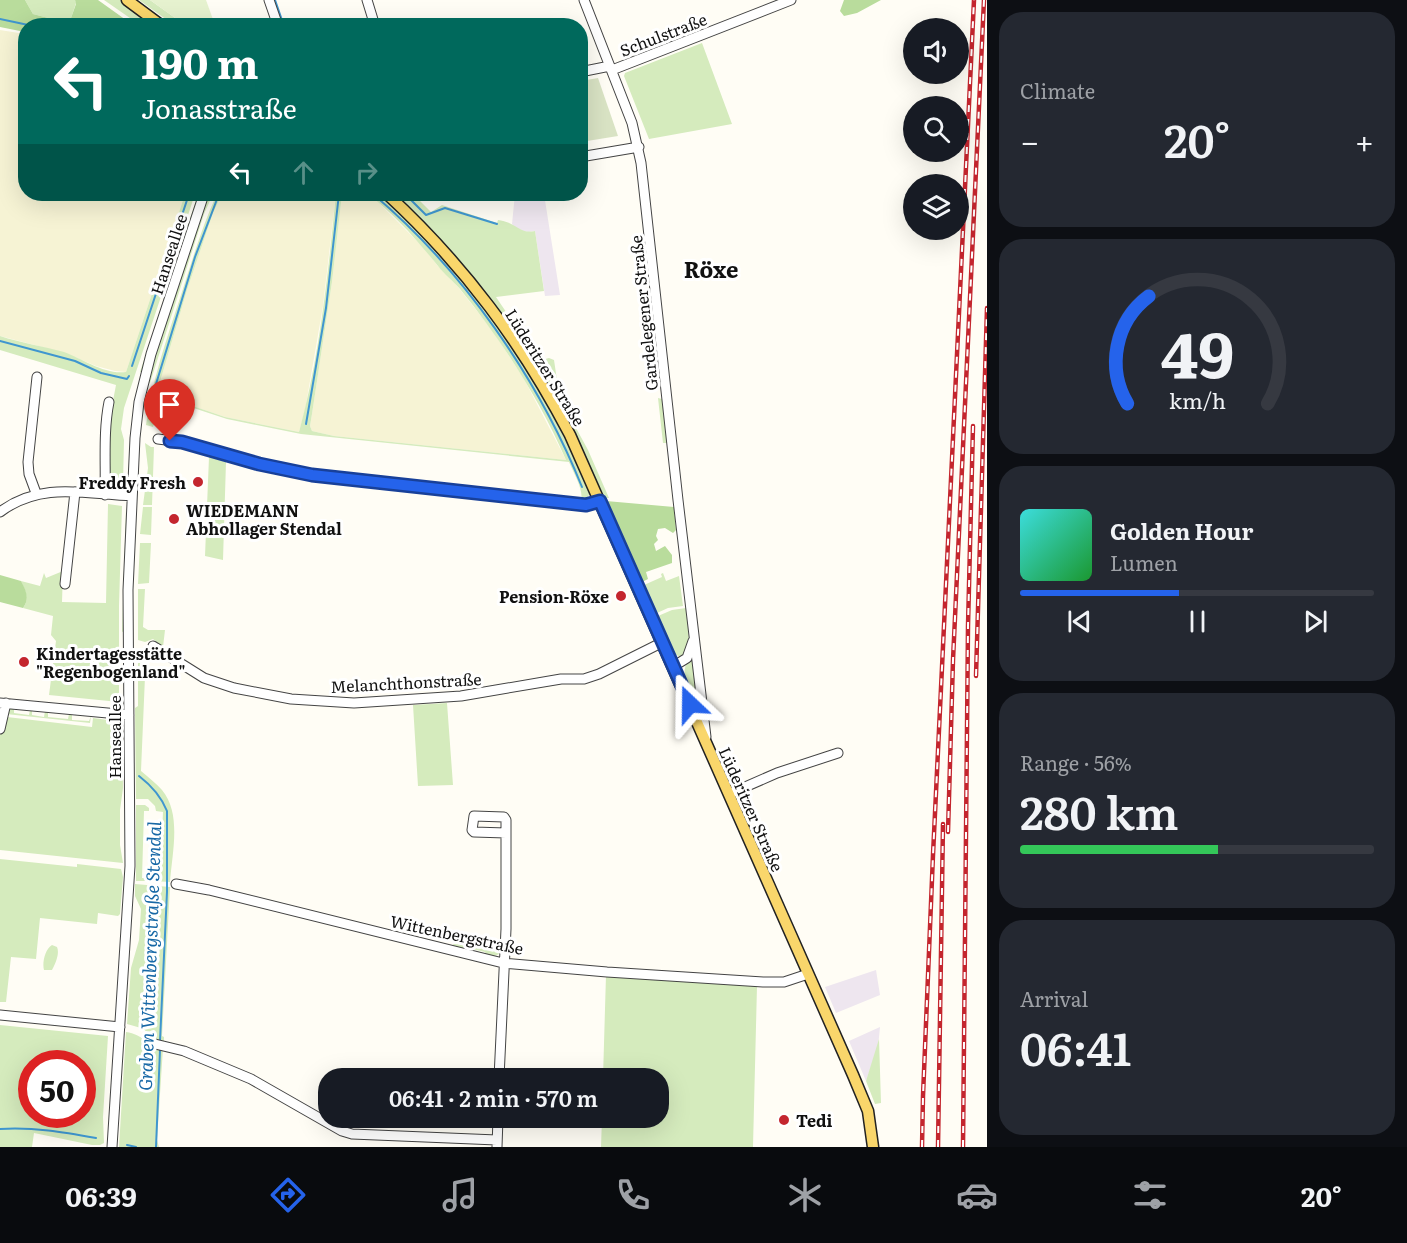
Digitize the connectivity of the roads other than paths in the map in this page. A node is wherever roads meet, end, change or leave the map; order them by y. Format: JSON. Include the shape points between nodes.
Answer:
{"nodes":[{"id":1,"x":127,"y":0,"type":"edge"},
{"id":2,"x":269,"y":0,"type":"edge"},
{"id":3,"x":366,"y":0,"type":"edge"},
{"id":4,"x":584,"y":0,"type":"edge"},
{"id":5,"x":792,"y":0,"type":"edge"},
{"id":6,"x":151,"y":18,"type":"edge"},
{"id":7,"x":275,"y":18,"type":"edge"},
{"id":8,"x":372,"y":18,"type":"edge"},
{"id":9,"x":611,"y":68,"type":"junction"},
{"id":10,"x":588,"y":71,"type":"edge"},
{"id":11,"x":639,"y":147,"type":"junction"},
{"id":12,"x":588,"y":156,"type":"edge"},
{"id":13,"x":202,"y":201,"type":"edge"},
{"id":14,"x":395,"y":201,"type":"edge"},
{"id":15,"x":37,"y":377,"type":"dead end"},
{"id":16,"x":109,"y":402,"type":"dead end"},
{"id":17,"x":158,"y":439,"type":"dead end"},
{"id":18,"x":75,"y":492,"type":"junction"},
{"id":19,"x":36,"y":493,"type":"junction"},
{"id":20,"x":105,"y":495,"type":"junction"},
{"id":21,"x":132,"y":496,"type":"junction"},
{"id":22,"x":600,"y":501,"type":"junction"},
{"id":23,"x":0,"y":512,"type":"edge"},
{"id":24,"x":65,"y":584,"type":"dead end"},
{"id":25,"x":694,"y":632,"type":"junction"},
{"id":26,"x":663,"y":642,"type":"junction"},
{"id":27,"x":153,"y":646,"type":"dead end"},
{"id":28,"x":674,"y":666,"type":"junction"},
{"id":29,"x":3,"y":703,"type":"edge"},
{"id":30,"x":129,"y":716,"type":"junction"},
{"id":31,"x":0,"y":729,"type":"edge"},
{"id":32,"x":706,"y":741,"type":"junction"},
{"id":33,"x":838,"y":753,"type":"dead end"},
{"id":34,"x":729,"y":794,"type":"junction"},
{"id":35,"x":506,"y":832,"type":"dead end"},
{"id":36,"x":176,"y":884,"type":"dead end"},
{"id":37,"x":503,"y":963,"type":"junction"},
{"id":38,"x":808,"y":974,"type":"junction"},
{"id":39,"x":0,"y":1015,"type":"edge"},
{"id":40,"x":120,"y":1027,"type":"junction"},
{"id":41,"x":159,"y":1045,"type":"dead end"},
{"id":42,"x":499,"y":1068,"type":"edge"},
{"id":43,"x":498,"y":1128,"type":"edge"},
{"id":44,"x":497,"y":1143,"type":"edge"},
{"id":45,"x":112,"y":1147,"type":"edge"},
{"id":46,"x":873,"y":1147,"type":"edge"}],
"edges":[{"from":1,"to":6,"type":"main road"},
{"from":2,"to":7,"type":"street"},
{"from":3,"to":8,"type":"street"},
{"from":4,"to":9,"type":"street","name":"Gardelegener Straße"},
{"from":5,"to":9,"type":"street","name":"Schulstraße"},
{"from":9,"to":10,"type":"street","name":"Schulstraße"},
{"from":9,"to":11,"type":"street","name":"Gardelegener Straße"},
{"from":11,"to":12,"type":"street"},
{"from":11,"to":25,"type":"street","name":"Gardelegener Straße"},
{"from":13,"to":21,"type":"street","name":"Hanseallee","via":[[142,390]]},
{"from":14,"to":22,"type":"main road","name":"Lüderitzer Straße","via":[[475,285],[510,333],[558,413]]},
{"from":15,"to":19,"type":"street","via":[[28,462]]},
{"from":16,"to":20,"type":"street","via":[[105,424]]},
{"from":17,"to":22,"type":"street","via":[[312,475],[586,505]]},
{"from":18,"to":19,"type":"street"},
{"from":18,"to":20,"type":"street"},
{"from":18,"to":24,"type":"street"},
{"from":19,"to":23,"type":"street"},
{"from":20,"to":21,"type":"street"},
{"from":21,"to":30,"type":"street","name":"Hanseallee"},
{"from":22,"to":26,"type":"main road","name":"Lüderitzer Straße"},
{"from":25,"to":28,"type":"street","name":"Gardelegener Straße","via":[[687,658]]},
{"from":25,"to":32,"type":"street","name":"Gardelegener Straße"},
{"from":26,"to":27,"type":"street","name":"Melanchthonstraße","via":[[584,679],[561,679],[461,696],[354,703],[291,699],[234,688],[196,675]]},
{"from":26,"to":28,"type":"main road","name":"Lüderitzer Straße"},
{"from":28,"to":32,"type":"main road","name":"Lüderitzer Straße"},
{"from":29,"to":30,"type":"street"},
{"from":29,"to":31,"type":"street"},
{"from":30,"to":40,"type":"street","name":"Hanseallee","via":[[130,866]]},
{"from":32,"to":34,"type":"main road","name":"Lüderitzer Straße"},
{"from":33,"to":34,"type":"street"},
{"from":34,"to":38,"type":"main road","name":"Lüderitzer Straße"},
{"from":35,"to":37,"type":"street"},
{"from":36,"to":37,"type":"street","name":"Wittenbergstraße"},
{"from":37,"to":38,"type":"street","name":"Wittenbergstraße","via":[[763,982],[784,982]]},
{"from":37,"to":42,"type":"street"},
{"from":38,"to":46,"type":"main road","name":"Lüderitzer Straße","via":[[864,1099]]},
{"from":39,"to":40,"type":"street"},
{"from":40,"to":45,"type":"street","name":"Hanseallee"},
{"from":41,"to":44,"type":"street","via":[[251,1079],[352,1134]]},
{"from":43,"to":44,"type":"street"}]}
